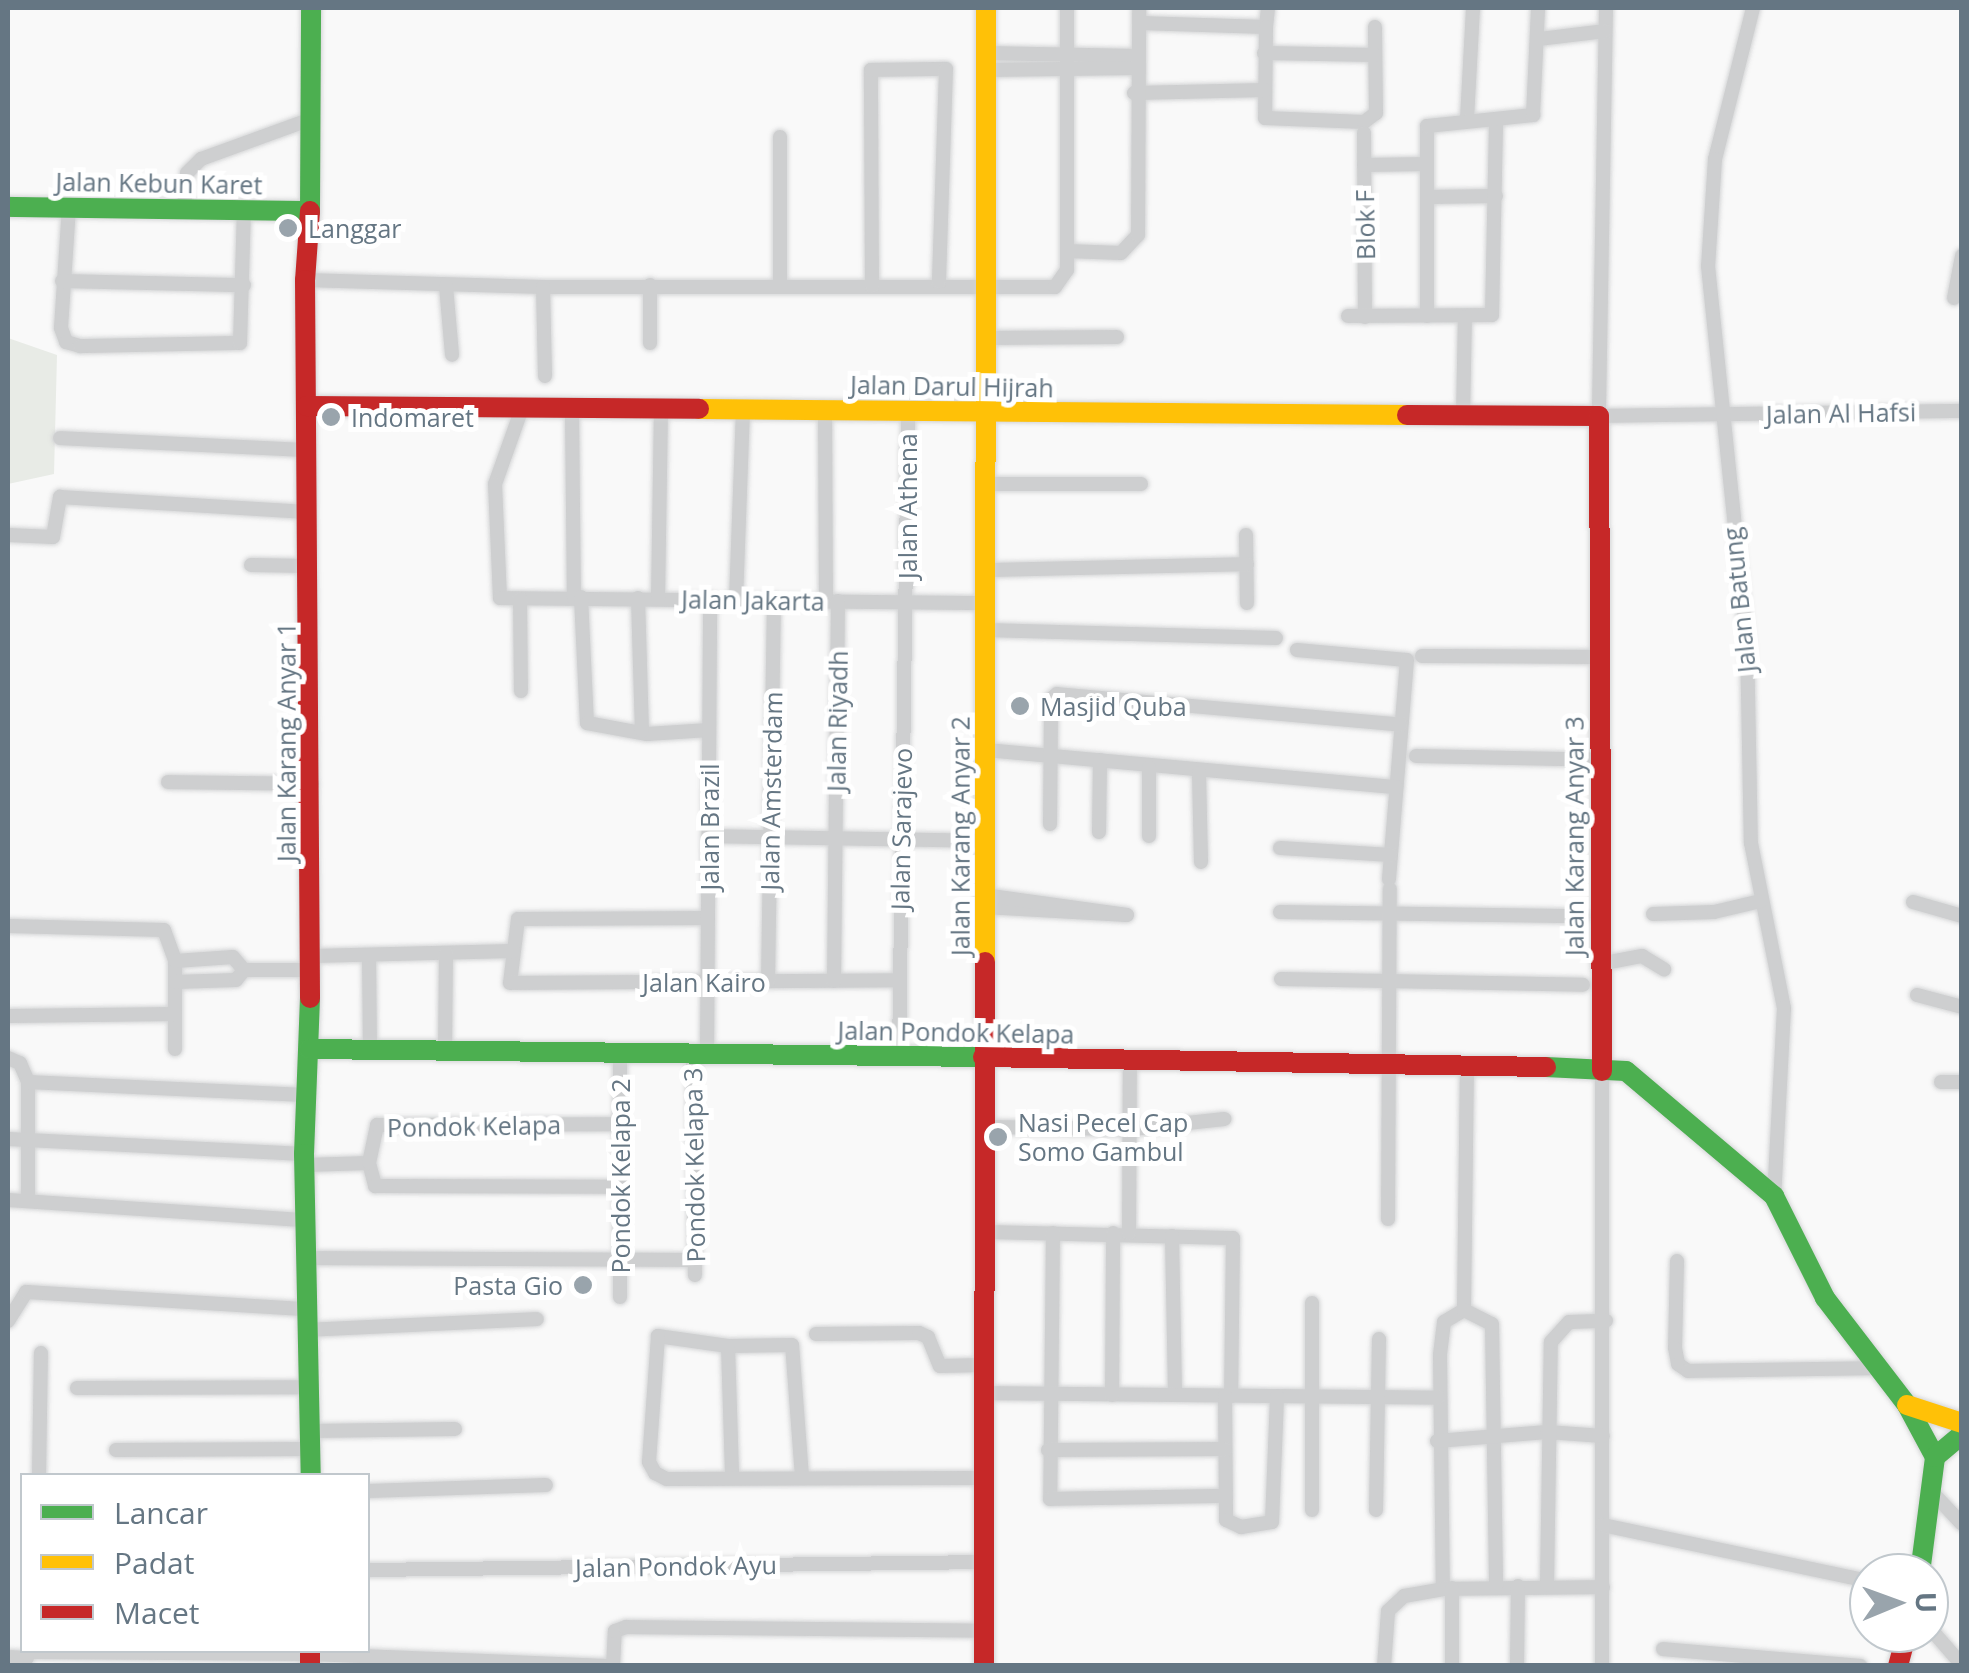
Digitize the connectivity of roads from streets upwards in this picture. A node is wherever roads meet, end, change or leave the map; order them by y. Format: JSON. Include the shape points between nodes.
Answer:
{"nodes":[{"id":1,"x":311,"y":8,"type":"edge"},
{"id":2,"x":986,"y":8,"type":"edge"},
{"id":3,"x":1067,"y":8,"type":"edge"},
{"id":4,"x":1202,"y":8,"type":"edge"},
{"id":5,"x":1268,"y":8,"type":"edge"},
{"id":6,"x":1473,"y":8,"type":"edge"},
{"id":7,"x":1538,"y":8,"type":"edge"},
{"id":8,"x":1606,"y":8,"type":"edge"},
{"id":9,"x":1753,"y":8,"type":"edge"},
{"id":10,"x":1139,"y":15,"type":"edge"},
{"id":11,"x":1202,"y":25,"type":"junction"},
{"id":12,"x":1266,"y":27,"type":"junction"},
{"id":13,"x":1375,"y":27,"type":"dead end"},
{"id":14,"x":1605,"y":31,"type":"junction"},
{"id":15,"x":1540,"y":39,"type":"junction"},
{"id":16,"x":1264,"y":53,"type":"junction"},
{"id":17,"x":1374,"y":54,"type":"junction"},
{"id":18,"x":986,"y":62,"type":"junction"},
{"id":19,"x":1137,"y":62,"type":"junction"},
{"id":20,"x":1065,"y":63,"type":"junction"},
{"id":21,"x":1265,"y":90,"type":"junction"},
{"id":22,"x":1134,"y":93,"type":"junction"},
{"id":23,"x":311,"y":119,"type":"junction"},
{"id":24,"x":1467,"y":119,"type":"junction"},
{"id":25,"x":1496,"y":119,"type":"junction"},
{"id":26,"x":1364,"y":133,"type":"dead end"},
{"id":27,"x":780,"y":136,"type":"dead end"},
{"id":28,"x":1428,"y":164,"type":"junction"},
{"id":29,"x":1364,"y":166,"type":"junction"},
{"id":30,"x":1496,"y":196,"type":"junction"},
{"id":31,"x":1428,"y":197,"type":"junction"},
{"id":32,"x":8,"y":207,"type":"edge"},
{"id":33,"x":69,"y":207,"type":"junction"},
{"id":34,"x":184,"y":208,"type":"junction"},
{"id":35,"x":244,"y":208,"type":"junction"},
{"id":36,"x":310,"y":210,"type":"junction"},
{"id":37,"x":1067,"y":251,"type":"junction"},
{"id":38,"x":1962,"y":256,"type":"edge"},
{"id":39,"x":305,"y":280,"type":"junction"},
{"id":40,"x":62,"y":282,"type":"junction"},
{"id":41,"x":940,"y":282,"type":"junction"},
{"id":42,"x":244,"y":285,"type":"junction"},
{"id":43,"x":650,"y":285,"type":"junction"},
{"id":44,"x":780,"y":285,"type":"junction"},
{"id":45,"x":446,"y":286,"type":"junction"},
{"id":46,"x":872,"y":286,"type":"junction"},
{"id":47,"x":986,"y":286,"type":"junction"},
{"id":48,"x":543,"y":287,"type":"junction"},
{"id":49,"x":1954,"y":298,"type":"dead end"},
{"id":50,"x":1348,"y":316,"type":"dead end"},
{"id":51,"x":1427,"y":316,"type":"junction"},
{"id":52,"x":1465,"y":316,"type":"junction"},
{"id":53,"x":1366,"y":317,"type":"junction"},
{"id":54,"x":1117,"y":337,"type":"dead end"},
{"id":55,"x":986,"y":338,"type":"junction"},
{"id":56,"x":650,"y":343,"type":"dead end"},
{"id":57,"x":452,"y":355,"type":"dead end"},
{"id":58,"x":545,"y":376,"type":"dead end"},
{"id":59,"x":306,"y":406,"type":"junction"},
{"id":60,"x":661,"y":407,"type":"junction"},
{"id":61,"x":743,"y":408,"type":"junction"},
{"id":62,"x":521,"y":410,"type":"junction"},
{"id":63,"x":824,"y":410,"type":"junction"},
{"id":64,"x":908,"y":411,"type":"junction"},
{"id":65,"x":1962,"y":411,"type":"edge"},
{"id":66,"x":572,"y":412,"type":"junction"},
{"id":67,"x":986,"y":412,"type":"junction"},
{"id":68,"x":1463,"y":416,"type":"junction"},
{"id":69,"x":1599,"y":416,"type":"junction"},
{"id":70,"x":1721,"y":416,"type":"junction"},
{"id":71,"x":60,"y":438,"type":"dead end"},
{"id":72,"x":308,"y":450,"type":"junction"},
{"id":73,"x":986,"y":484,"type":"junction"},
{"id":74,"x":1141,"y":484,"type":"dead end"},
{"id":75,"x":307,"y":512,"type":"junction"},
{"id":76,"x":8,"y":535,"type":"edge"},
{"id":77,"x":1246,"y":535,"type":"dead end"},
{"id":78,"x":1246,"y":564,"type":"junction"},
{"id":79,"x":251,"y":565,"type":"dead end"},
{"id":80,"x":310,"y":566,"type":"junction"},
{"id":81,"x":986,"y":570,"type":"junction"},
{"id":82,"x":578,"y":597,"type":"junction"},
{"id":83,"x":638,"y":598,"type":"junction"},
{"id":84,"x":658,"y":598,"type":"junction"},
{"id":85,"x":520,"y":599,"type":"junction"},
{"id":86,"x":710,"y":599,"type":"junction"},
{"id":87,"x":736,"y":600,"type":"junction"},
{"id":88,"x":774,"y":600,"type":"junction"},
{"id":89,"x":832,"y":601,"type":"junction"},
{"id":90,"x":907,"y":602,"type":"junction"},
{"id":91,"x":986,"y":603,"type":"junction"},
{"id":92,"x":1247,"y":603,"type":"dead end"},
{"id":93,"x":986,"y":630,"type":"junction"},
{"id":94,"x":1276,"y":638,"type":"dead end"},
{"id":95,"x":1297,"y":650,"type":"dead end"},
{"id":96,"x":1422,"y":656,"type":"dead end"},
{"id":97,"x":1600,"y":658,"type":"junction"},
{"id":98,"x":521,"y":691,"type":"dead end"},
{"id":99,"x":1401,"y":725,"type":"junction"},
{"id":100,"x":709,"y":730,"type":"junction"},
{"id":101,"x":642,"y":731,"type":"junction"},
{"id":102,"x":986,"y":750,"type":"junction"},
{"id":103,"x":1049,"y":754,"type":"junction"},
{"id":104,"x":1416,"y":756,"type":"dead end"},
{"id":105,"x":1100,"y":760,"type":"junction"},
{"id":106,"x":1600,"y":760,"type":"junction"},
{"id":107,"x":1149,"y":768,"type":"junction"},
{"id":108,"x":1199,"y":773,"type":"junction"},
{"id":109,"x":168,"y":782,"type":"dead end"},
{"id":110,"x":312,"y":784,"type":"junction"},
{"id":111,"x":1396,"y":786,"type":"junction"},
{"id":112,"x":1050,"y":824,"type":"dead end"},
{"id":113,"x":1098,"y":832,"type":"dead end"},
{"id":114,"x":708,"y":836,"type":"junction"},
{"id":115,"x":1149,"y":836,"type":"dead end"},
{"id":116,"x":770,"y":839,"type":"junction"},
{"id":117,"x":836,"y":841,"type":"junction"},
{"id":118,"x":899,"y":842,"type":"junction"},
{"id":119,"x":986,"y":842,"type":"junction"},
{"id":120,"x":1280,"y":848,"type":"dead end"},
{"id":121,"x":1391,"y":855,"type":"junction"},
{"id":122,"x":1201,"y":862,"type":"dead end"},
{"id":123,"x":985,"y":901,"type":"junction"},
{"id":124,"x":1761,"y":901,"type":"junction"},
{"id":125,"x":1913,"y":902,"type":"dead end"},
{"id":126,"x":1280,"y":912,"type":"dead end"},
{"id":127,"x":1391,"y":913,"type":"junction"},
{"id":128,"x":1653,"y":914,"type":"dead end"},
{"id":129,"x":1582,"y":916,"type":"dead end"},
{"id":130,"x":1962,"y":916,"type":"edge"},
{"id":131,"x":708,"y":918,"type":"junction"},
{"id":132,"x":8,"y":926,"type":"edge"},
{"id":133,"x":512,"y":950,"type":"junction"},
{"id":134,"x":446,"y":953,"type":"junction"},
{"id":135,"x":369,"y":954,"type":"junction"},
{"id":136,"x":175,"y":961,"type":"junction"},
{"id":137,"x":312,"y":963,"type":"junction"},
{"id":138,"x":1599,"y":964,"type":"junction"},
{"id":139,"x":1664,"y":968,"type":"dead end"},
{"id":140,"x":244,"y":970,"type":"junction"},
{"id":141,"x":1281,"y":979,"type":"dead end"},
{"id":142,"x":898,"y":980,"type":"junction"},
{"id":143,"x":1392,"y":980,"type":"junction"},
{"id":144,"x":768,"y":981,"type":"junction"},
{"id":145,"x":834,"y":981,"type":"junction"},
{"id":146,"x":175,"y":982,"type":"junction"},
{"id":147,"x":708,"y":982,"type":"junction"},
{"id":148,"x":1583,"y":985,"type":"dead end"},
{"id":149,"x":1917,"y":995,"type":"dead end"},
{"id":150,"x":1962,"y":1008,"type":"edge"},
{"id":151,"x":175,"y":1014,"type":"junction"},
{"id":152,"x":8,"y":1016,"type":"edge"},
{"id":153,"x":175,"y":1049,"type":"dead end"},
{"id":154,"x":309,"y":1049,"type":"junction"},
{"id":155,"x":445,"y":1050,"type":"junction"},
{"id":156,"x":370,"y":1051,"type":"junction"},
{"id":157,"x":620,"y":1054,"type":"junction"},
{"id":158,"x":700,"y":1055,"type":"junction"},
{"id":159,"x":899,"y":1056,"type":"junction"},
{"id":160,"x":984,"y":1057,"type":"junction"},
{"id":161,"x":8,"y":1058,"type":"edge"},
{"id":162,"x":1130,"y":1060,"type":"junction"},
{"id":163,"x":1390,"y":1062,"type":"junction"},
{"id":164,"x":1466,"y":1063,"type":"junction"},
{"id":165,"x":1602,"y":1071,"type":"junction"},
{"id":166,"x":28,"y":1082,"type":"junction"},
{"id":167,"x":1941,"y":1082,"type":"dead end"},
{"id":168,"x":1962,"y":1082,"type":"edge"},
{"id":169,"x":304,"y":1095,"type":"junction"},
{"id":170,"x":1224,"y":1119,"type":"dead end"},
{"id":171,"x":612,"y":1124,"type":"dead end"},
{"id":172,"x":985,"y":1127,"type":"junction"},
{"id":173,"x":1132,"y":1129,"type":"junction"},
{"id":174,"x":8,"y":1139,"type":"edge"},
{"id":175,"x":29,"y":1140,"type":"junction"},
{"id":176,"x":305,"y":1160,"type":"junction"},
{"id":177,"x":369,"y":1163,"type":"junction"},
{"id":178,"x":610,"y":1186,"type":"dead end"},
{"id":179,"x":1774,"y":1196,"type":"junction"},
{"id":180,"x":8,"y":1200,"type":"edge"},
{"id":181,"x":28,"y":1201,"type":"junction"},
{"id":182,"x":1388,"y":1219,"type":"dead end"},
{"id":183,"x":305,"y":1220,"type":"junction"},
{"id":184,"x":985,"y":1232,"type":"junction"},
{"id":185,"x":1053,"y":1232,"type":"junction"},
{"id":186,"x":1121,"y":1233,"type":"junction"},
{"id":187,"x":1172,"y":1236,"type":"junction"},
{"id":188,"x":307,"y":1258,"type":"junction"},
{"id":189,"x":620,"y":1260,"type":"junction"},
{"id":190,"x":1677,"y":1262,"type":"dead end"},
{"id":191,"x":620,"y":1297,"type":"dead end"},
{"id":192,"x":1312,"y":1303,"type":"dead end"},
{"id":193,"x":1464,"y":1310,"type":"junction"},
{"id":194,"x":8,"y":1320,"type":"edge"},
{"id":195,"x":307,"y":1320,"type":"junction"},
{"id":196,"x":536,"y":1320,"type":"dead end"},
{"id":197,"x":1606,"y":1320,"type":"junction"},
{"id":198,"x":816,"y":1334,"type":"dead end"},
{"id":199,"x":1379,"y":1339,"type":"dead end"},
{"id":200,"x":728,"y":1346,"type":"junction"},
{"id":201,"x":41,"y":1353,"type":"dead end"},
{"id":202,"x":984,"y":1366,"type":"junction"},
{"id":203,"x":1877,"y":1368,"type":"junction"},
{"id":204,"x":308,"y":1387,"type":"junction"},
{"id":205,"x":77,"y":1388,"type":"dead end"},
{"id":206,"x":984,"y":1394,"type":"junction"},
{"id":207,"x":1050,"y":1394,"type":"junction"},
{"id":208,"x":1112,"y":1395,"type":"junction"},
{"id":209,"x":1175,"y":1395,"type":"junction"},
{"id":210,"x":1228,"y":1396,"type":"junction"},
{"id":211,"x":1277,"y":1396,"type":"junction"},
{"id":212,"x":1312,"y":1398,"type":"junction"},
{"id":213,"x":1438,"y":1398,"type":"junction"},
{"id":214,"x":1378,"y":1401,"type":"junction"},
{"id":215,"x":1907,"y":1405,"type":"junction"},
{"id":216,"x":1962,"y":1423,"type":"edge"},
{"id":217,"x":455,"y":1429,"type":"dead end"},
{"id":218,"x":1547,"y":1432,"type":"junction"},
{"id":219,"x":1962,"y":1434,"type":"edge"},
{"id":220,"x":1492,"y":1436,"type":"junction"},
{"id":221,"x":1603,"y":1436,"type":"junction"},
{"id":222,"x":310,"y":1440,"type":"junction"},
{"id":223,"x":1437,"y":1440,"type":"junction"},
{"id":224,"x":1225,"y":1449,"type":"junction"},
{"id":225,"x":116,"y":1450,"type":"dead end"},
{"id":226,"x":1048,"y":1450,"type":"junction"},
{"id":227,"x":1935,"y":1457,"type":"junction"},
{"id":228,"x":39,"y":1473,"type":"edge"},
{"id":229,"x":310,"y":1473,"type":"edge"},
{"id":230,"x":732,"y":1476,"type":"junction"},
{"id":231,"x":802,"y":1477,"type":"junction"},
{"id":232,"x":984,"y":1478,"type":"junction"},
{"id":233,"x":546,"y":1485,"type":"dead end"},
{"id":234,"x":370,"y":1491,"type":"edge"},
{"id":235,"x":1930,"y":1491,"type":"junction"},
{"id":236,"x":1224,"y":1496,"type":"junction"},
{"id":237,"x":1312,"y":1510,"type":"dead end"},
{"id":238,"x":1376,"y":1510,"type":"dead end"},
{"id":239,"x":1603,"y":1524,"type":"junction"},
{"id":240,"x":1962,"y":1524,"type":"edge"},
{"id":241,"x":1922,"y":1553,"type":"edge"},
{"id":242,"x":984,"y":1562,"type":"junction"},
{"id":243,"x":370,"y":1570,"type":"edge"},
{"id":244,"x":1849,"y":1577,"type":"edge"},
{"id":245,"x":1518,"y":1586,"type":"junction"},
{"id":246,"x":1546,"y":1586,"type":"junction"},
{"id":247,"x":1496,"y":1587,"type":"junction"},
{"id":248,"x":1603,"y":1587,"type":"junction"},
{"id":249,"x":1448,"y":1588,"type":"junction"},
{"id":250,"x":984,"y":1630,"type":"junction"},
{"id":251,"x":1663,"y":1649,"type":"dead end"},
{"id":252,"x":175,"y":1653,"type":"edge"},
{"id":253,"x":310,"y":1656,"type":"edge"},
{"id":254,"x":8,"y":1657,"type":"edge"},
{"id":255,"x":31,"y":1657,"type":"edge"},
{"id":256,"x":91,"y":1659,"type":"edge"},
{"id":257,"x":142,"y":1659,"type":"edge"},
{"id":258,"x":197,"y":1659,"type":"edge"},
{"id":259,"x":244,"y":1659,"type":"edge"},
{"id":260,"x":1760,"y":1661,"type":"edge"},
{"id":261,"x":1827,"y":1665,"type":"edge"},
{"id":262,"x":613,"y":1666,"type":"edge"},
{"id":263,"x":984,"y":1666,"type":"edge"},
{"id":264,"x":1384,"y":1666,"type":"edge"},
{"id":265,"x":1452,"y":1666,"type":"edge"},
{"id":266,"x":1517,"y":1666,"type":"edge"},
{"id":267,"x":1602,"y":1666,"type":"edge"},
{"id":268,"x":1860,"y":1666,"type":"edge"}],
"edges":[{"from":1,"to":23,"type":"street","name":"Jalan Karang Anyar 1"},
{"from":2,"to":18,"type":"street","name":"Jalan Karang Anyar 2"},
{"from":3,"to":20,"type":"street"},
{"from":4,"to":11,"type":"street"},
{"from":5,"to":12,"type":"street"},
{"from":6,"to":24,"type":"street"},
{"from":7,"to":15,"type":"street"},
{"from":8,"to":14,"type":"street","name":"Jalan Karang Anyar 3"},
{"from":9,"to":70,"type":"street","name":"Jalan Batung","via":[[1709,206],[1710,328]]},
{"from":10,"to":11,"type":"street"},
{"from":10,"to":19,"type":"street"},
{"from":11,"to":12,"type":"street"},
{"from":12,"to":16,"type":"street"},
{"from":13,"to":17,"type":"street"},
{"from":14,"to":15,"type":"street"},
{"from":14,"to":69,"type":"street","name":"Jalan Karang Anyar 3"},
{"from":15,"to":25,"type":"street","via":[[1532,115]]},
{"from":16,"to":17,"type":"street"},
{"from":16,"to":21,"type":"street"},
{"from":17,"to":21,"type":"street","via":[[1371,121],[1270,120]]},
{"from":18,"to":20,"type":"street"},
{"from":18,"to":47,"type":"street","name":"Jalan Karang Anyar 2"},
{"from":19,"to":20,"type":"street"},
{"from":19,"to":22,"type":"street"},
{"from":20,"to":37,"type":"street"},
{"from":21,"to":22,"type":"street"},
{"from":22,"to":37,"type":"street","via":[[1137,240],[1121,253]]},
{"from":23,"to":34,"type":"street","via":[[201,159],[187,174]]},
{"from":23,"to":36,"type":"street","name":"Jalan Karang Anyar 1"},
{"from":24,"to":25,"type":"street"},
{"from":24,"to":28,"type":"street","via":[[1429,123]]},
{"from":25,"to":30,"type":"street"},
{"from":26,"to":29,"type":"street","name":"Blok F"},
{"from":27,"to":44,"type":"street"},
{"from":28,"to":29,"type":"street"},
{"from":28,"to":31,"type":"street"},
{"from":29,"to":53,"type":"street","name":"Blok F"},
{"from":30,"to":31,"type":"street"},
{"from":30,"to":52,"type":"street","via":[[1493,312]]},
{"from":31,"to":51,"type":"street"},
{"from":32,"to":33,"type":"street","name":"Jalan Kebun Karet"},
{"from":33,"to":34,"type":"street","name":"Jalan Kebun Karet"},
{"from":33,"to":40,"type":"street"},
{"from":34,"to":35,"type":"street","name":"Jalan Kebun Karet"},
{"from":35,"to":36,"type":"street","name":"Jalan Kebun Karet"},
{"from":35,"to":42,"type":"street"},
{"from":36,"to":39,"type":"street","name":"Jalan Karang Anyar 1"},
{"from":37,"to":47,"type":"street","via":[[1065,276],[1054,287]]},
{"from":38,"to":49,"type":"street"},
{"from":39,"to":45,"type":"street"},
{"from":39,"to":59,"type":"street","name":"Jalan Karang Anyar 1"},
{"from":40,"to":42,"type":"street"},
{"from":40,"to":42,"type":"street","via":[[63,337],[80,346],[240,343]]},
{"from":41,"to":46,"type":"street"},
{"from":41,"to":46,"type":"street","via":[[946,70],[871,70]]},
{"from":41,"to":47,"type":"street"},
{"from":43,"to":44,"type":"street"},
{"from":43,"to":48,"type":"street"},
{"from":43,"to":56,"type":"street"},
{"from":44,"to":46,"type":"street"},
{"from":45,"to":48,"type":"street"},
{"from":45,"to":57,"type":"street"},
{"from":47,"to":55,"type":"street","name":"Jalan Karang Anyar 2"},
{"from":48,"to":58,"type":"street"},
{"from":50,"to":53,"type":"street"},
{"from":51,"to":52,"type":"street"},
{"from":51,"to":53,"type":"street"},
{"from":52,"to":68,"type":"street"},
{"from":54,"to":55,"type":"street"},
{"from":55,"to":67,"type":"street","name":"Jalan Karang Anyar 2"},
{"from":59,"to":62,"type":"street","name":"Jalan Darul Hijrah"},
{"from":59,"to":72,"type":"street","name":"Jalan Karang Anyar 1"},
{"from":60,"to":61,"type":"street","name":"Jalan Darul Hijrah"},
{"from":60,"to":66,"type":"street","name":"Jalan Darul Hijrah"},
{"from":60,"to":84,"type":"street"},
{"from":61,"to":63,"type":"street","name":"Jalan Darul Hijrah"},
{"from":61,"to":87,"type":"street"},
{"from":62,"to":66,"type":"street","name":"Jalan Darul Hijrah"},
{"from":62,"to":85,"type":"street","via":[[494,497],[497,595]]},
{"from":63,"to":64,"type":"street","name":"Jalan Darul Hijrah"},
{"from":63,"to":89,"type":"street","name":"Jalan Riyadh"},
{"from":64,"to":67,"type":"street","name":"Jalan Darul Hijrah"},
{"from":64,"to":90,"type":"street","name":"Jalan Athena"},
{"from":65,"to":70,"type":"street","name":"Jalan Al Hafsi"},
{"from":66,"to":82,"type":"street"},
{"from":67,"to":68,"type":"street","name":"Jalan Darul Hijrah"},
{"from":67,"to":73,"type":"street","name":"Jalan Karang Anyar 2"},
{"from":68,"to":69,"type":"street","name":"Jalan Darul Hijrah"},
{"from":69,"to":70,"type":"street","name":"Jalan Al Hafsi"},
{"from":69,"to":97,"type":"street","name":"Jalan Karang Anyar 3"},
{"from":70,"to":124,"type":"street","name":"Jalan Batung","via":[[1747,641],[1752,843]]},
{"from":71,"to":72,"type":"street"},
{"from":72,"to":75,"type":"street","name":"Jalan Karang Anyar 1"},
{"from":73,"to":74,"type":"street"},
{"from":73,"to":81,"type":"street","name":"Jalan Karang Anyar 2"},
{"from":75,"to":76,"type":"street","via":[[60,498],[54,536]]},
{"from":75,"to":80,"type":"street","name":"Jalan Karang Anyar 1"},
{"from":77,"to":78,"type":"street"},
{"from":78,"to":81,"type":"street"},
{"from":78,"to":92,"type":"street"},
{"from":79,"to":80,"type":"street"},
{"from":80,"to":110,"type":"street","name":"Jalan Karang Anyar 1"},
{"from":81,"to":91,"type":"street","name":"Jalan Karang Anyar 2"},
{"from":82,"to":83,"type":"street","name":"Jalan Jakarta"},
{"from":82,"to":85,"type":"street","name":"Jalan Jakarta"},
{"from":82,"to":101,"type":"street","via":[[584,718],[593,727]]},
{"from":83,"to":84,"type":"street","name":"Jalan Jakarta"},
{"from":83,"to":101,"type":"street"},
{"from":84,"to":86,"type":"street","name":"Jalan Jakarta"},
{"from":85,"to":98,"type":"street"},
{"from":86,"to":87,"type":"street","name":"Jalan Jakarta"},
{"from":86,"to":100,"type":"street","name":"Jalan Brazil"},
{"from":87,"to":88,"type":"street","name":"Jalan Jakarta"},
{"from":88,"to":89,"type":"street","name":"Jalan Jakarta"},
{"from":88,"to":116,"type":"street","name":"Jalan Amsterdam"},
{"from":89,"to":90,"type":"street","name":"Jalan Jakarta"},
{"from":89,"to":117,"type":"street","name":"Jalan Riyadh"},
{"from":90,"to":91,"type":"street","name":"Jalan Jakarta"},
{"from":90,"to":118,"type":"street","name":"Jalan Sarajevo"},
{"from":91,"to":93,"type":"street","name":"Jalan Karang Anyar 2"},
{"from":93,"to":94,"type":"street"},
{"from":93,"to":102,"type":"street","name":"Jalan Karang Anyar 2"},
{"from":95,"to":99,"type":"street","via":[[1407,660]]},
{"from":96,"to":97,"type":"street"},
{"from":97,"to":106,"type":"street","name":"Jalan Karang Anyar 3"},
{"from":99,"to":103,"type":"street","via":[[1056,694]]},
{"from":99,"to":111,"type":"street"},
{"from":100,"to":101,"type":"street"},
{"from":100,"to":114,"type":"street","name":"Jalan Brazil"},
{"from":102,"to":103,"type":"street"},
{"from":102,"to":119,"type":"street","name":"Jalan Karang Anyar 2"},
{"from":103,"to":105,"type":"street"},
{"from":103,"to":112,"type":"street"},
{"from":104,"to":106,"type":"street"},
{"from":105,"to":107,"type":"street"},
{"from":105,"to":113,"type":"street"},
{"from":106,"to":138,"type":"street","name":"Jalan Karang Anyar 3"},
{"from":107,"to":108,"type":"street"},
{"from":107,"to":115,"type":"street"},
{"from":108,"to":111,"type":"street"},
{"from":108,"to":122,"type":"street"},
{"from":109,"to":110,"type":"street"},
{"from":110,"to":137,"type":"street","name":"Jalan Karang Anyar 1"},
{"from":111,"to":121,"type":"street"},
{"from":114,"to":116,"type":"street"},
{"from":114,"to":131,"type":"street","name":"Jalan Brazil"},
{"from":116,"to":117,"type":"street"},
{"from":116,"to":144,"type":"street","name":"Jalan Amsterdam"},
{"from":117,"to":118,"type":"street"},
{"from":117,"to":145,"type":"street","name":"Jalan Riyadh"},
{"from":118,"to":119,"type":"street"},
{"from":118,"to":142,"type":"street","name":"Jalan Sarajevo"},
{"from":119,"to":123,"type":"street","name":"Jalan Karang Anyar 2"},
{"from":120,"to":121,"type":"street"},
{"from":121,"to":127,"type":"street"},
{"from":123,"to":123,"type":"street","via":[[1127,914]]},
{"from":123,"to":160,"type":"street","name":"Jalan Karang Anyar 2"},
{"from":124,"to":128,"type":"street","via":[[1714,912]]},
{"from":124,"to":179,"type":"street","name":"Jalan Batung","via":[[1784,1008]]},
{"from":125,"to":130,"type":"street"},
{"from":126,"to":127,"type":"street"},
{"from":127,"to":129,"type":"street"},
{"from":127,"to":143,"type":"street"},
{"from":131,"to":133,"type":"street","via":[[526,918],[514,922]]},
{"from":131,"to":147,"type":"street","name":"Jalan Brazil"},
{"from":132,"to":136,"type":"street","via":[[158,926]]},
{"from":133,"to":134,"type":"street"},
{"from":133,"to":147,"type":"street","name":"Jalan Kairo","via":[[510,983]]},
{"from":134,"to":135,"type":"street"},
{"from":134,"to":155,"type":"street"},
{"from":135,"to":137,"type":"street"},
{"from":135,"to":156,"type":"street"},
{"from":136,"to":140,"type":"street","via":[[233,957]]},
{"from":136,"to":146,"type":"street"},
{"from":137,"to":140,"type":"street"},
{"from":137,"to":154,"type":"street","name":"Jalan Karang Anyar 1"},
{"from":138,"to":139,"type":"street","via":[[1642,956]]},
{"from":138,"to":165,"type":"street","name":"Jalan Karang Anyar 3"},
{"from":140,"to":146,"type":"street","via":[[236,980]]},
{"from":141,"to":143,"type":"street"},
{"from":142,"to":145,"type":"street","name":"Jalan Kairo"},
{"from":142,"to":159,"type":"street","name":"Jalan Sarajevo"},
{"from":143,"to":148,"type":"street"},
{"from":143,"to":163,"type":"street"},
{"from":144,"to":145,"type":"street","name":"Jalan Kairo"},
{"from":144,"to":147,"type":"street","name":"Jalan Kairo"},
{"from":146,"to":151,"type":"street"},
{"from":147,"to":158,"type":"street","name":"Jalan Brazil"},
{"from":149,"to":150,"type":"street"},
{"from":151,"to":152,"type":"street"},
{"from":151,"to":153,"type":"street"},
{"from":154,"to":156,"type":"street","name":"Jalan Pondok Kelapa"},
{"from":154,"to":169,"type":"street","name":"Jalan Karang Anyar 1"},
{"from":155,"to":156,"type":"street","name":"Jalan Pondok Kelapa"},
{"from":155,"to":157,"type":"street","name":"Jalan Pondok Kelapa"},
{"from":157,"to":158,"type":"street","name":"Jalan Pondok Kelapa"},
{"from":157,"to":189,"type":"street","name":"Pondok Kelapa 2"},
{"from":158,"to":159,"type":"street","name":"Jalan Pondok Kelapa"},
{"from":158,"to":189,"type":"street","name":"Pondok Kelapa 3","via":[[695,1268]]},
{"from":159,"to":160,"type":"street","name":"Jalan Pondok Kelapa"},
{"from":160,"to":162,"type":"street","name":"Jalan Pondok Kelapa"},
{"from":160,"to":172,"type":"street","name":"Jalan Karang Anyar 2"},
{"from":161,"to":166,"type":"street","via":[[20,1063]]},
{"from":162,"to":163,"type":"street","name":"Jalan Pondok Kelapa"},
{"from":162,"to":173,"type":"street"},
{"from":163,"to":164,"type":"street","name":"Jalan Pondok Kelapa"},
{"from":163,"to":182,"type":"street"},
{"from":164,"to":165,"type":"street","name":"Jalan Pondok Kelapa"},
{"from":164,"to":193,"type":"street"},
{"from":165,"to":179,"type":"street","name":"Jalan Pondok Kelapa","via":[[1632,1073]]},
{"from":165,"to":197,"type":"street","name":"Jalan Karang Anyar 3"},
{"from":166,"to":169,"type":"street"},
{"from":166,"to":175,"type":"street"},
{"from":167,"to":168,"type":"street"},
{"from":169,"to":176,"type":"street","name":"Jalan Karang Anyar 1"},
{"from":170,"to":173,"type":"street"},
{"from":171,"to":177,"type":"street","name":"Pondok Kelapa","via":[[377,1125]]},
{"from":172,"to":173,"type":"street"},
{"from":172,"to":184,"type":"street","name":"Jalan Karang Anyar 2"},
{"from":173,"to":186,"type":"street"},
{"from":174,"to":175,"type":"street","name":"Pondok Kelapa"},
{"from":175,"to":176,"type":"street","name":"Pondok Kelapa"},
{"from":175,"to":181,"type":"street"},
{"from":176,"to":177,"type":"street","name":"Pondok Kelapa"},
{"from":176,"to":183,"type":"street","name":"Jalan Karang Anyar 1"},
{"from":177,"to":178,"type":"street","via":[[375,1186]]},
{"from":179,"to":203,"type":"street","via":[[1825,1298]]},
{"from":180,"to":181,"type":"street"},
{"from":181,"to":183,"type":"street"},
{"from":183,"to":188,"type":"street","name":"Jalan Karang Anyar 1"},
{"from":184,"to":185,"type":"street"},
{"from":184,"to":202,"type":"street","name":"Jalan Karang Anyar 2"},
{"from":185,"to":186,"type":"street"},
{"from":185,"to":207,"type":"street"},
{"from":186,"to":187,"type":"street"},
{"from":186,"to":208,"type":"street"},
{"from":187,"to":209,"type":"street"},
{"from":187,"to":210,"type":"street","via":[[1233,1238]]},
{"from":188,"to":189,"type":"street"},
{"from":188,"to":195,"type":"street","name":"Jalan Karang Anyar 1"},
{"from":189,"to":191,"type":"street","name":"Pondok Kelapa 2"},
{"from":190,"to":203,"type":"street","via":[[1675,1348],[1678,1364],[1688,1371]]},
{"from":192,"to":212,"type":"street"},
{"from":193,"to":213,"type":"street","via":[[1444,1322]]},
{"from":193,"to":220,"type":"street","via":[[1492,1324]]},
{"from":194,"to":195,"type":"street","via":[[26,1292]]},
{"from":195,"to":196,"type":"street"},
{"from":195,"to":204,"type":"street","name":"Jalan Karang Anyar 1"},
{"from":197,"to":218,"type":"street","via":[[1569,1322],[1556,1331]]},
{"from":197,"to":221,"type":"street","name":"Jalan Karang Anyar 3"},
{"from":198,"to":202,"type":"street","via":[[919,1333],[928,1337],[940,1366]]},
{"from":199,"to":214,"type":"street"},
{"from":200,"to":230,"type":"street"},
{"from":200,"to":230,"type":"street","via":[[658,1336],[649,1462],[667,1478]]},
{"from":200,"to":231,"type":"street","via":[[787,1343],[796,1349]]},
{"from":201,"to":228,"type":"street"},
{"from":202,"to":206,"type":"street","name":"Jalan Karang Anyar 2"},
{"from":203,"to":215,"type":"street"},
{"from":204,"to":205,"type":"street"},
{"from":204,"to":222,"type":"street","name":"Jalan Karang Anyar 1"},
{"from":206,"to":207,"type":"street"},
{"from":206,"to":232,"type":"street","name":"Jalan Karang Anyar 2"},
{"from":207,"to":208,"type":"street"},
{"from":207,"to":226,"type":"street"},
{"from":208,"to":209,"type":"street"},
{"from":209,"to":210,"type":"street"},
{"from":210,"to":211,"type":"street"},
{"from":210,"to":224,"type":"street"},
{"from":211,"to":212,"type":"street"},
{"from":211,"to":236,"type":"street","via":[[1272,1522],[1231,1526]]},
{"from":212,"to":214,"type":"street"},
{"from":212,"to":237,"type":"street"},
{"from":213,"to":214,"type":"street"},
{"from":213,"to":223,"type":"street"},
{"from":214,"to":238,"type":"street"},
{"from":215,"to":216,"type":"street"},
{"from":215,"to":227,"type":"street"},
{"from":217,"to":222,"type":"street"},
{"from":218,"to":220,"type":"street"},
{"from":218,"to":221,"type":"street"},
{"from":218,"to":246,"type":"street"},
{"from":219,"to":227,"type":"street"},
{"from":220,"to":223,"type":"street"},
{"from":220,"to":247,"type":"street"},
{"from":221,"to":239,"type":"street","name":"Jalan Karang Anyar 3"},
{"from":222,"to":225,"type":"street"},
{"from":222,"to":229,"type":"street","name":"Jalan Karang Anyar 1"},
{"from":223,"to":249,"type":"street"},
{"from":224,"to":226,"type":"street"},
{"from":224,"to":236,"type":"street"},
{"from":226,"to":236,"type":"street","via":[[1054,1501]]},
{"from":227,"to":235,"type":"street"},
{"from":230,"to":231,"type":"street"},
{"from":231,"to":232,"type":"street"},
{"from":232,"to":242,"type":"street","name":"Jalan Karang Anyar 2"},
{"from":233,"to":234,"type":"street"},
{"from":235,"to":240,"type":"street"},
{"from":235,"to":241,"type":"street"},
{"from":239,"to":244,"type":"street"},
{"from":239,"to":248,"type":"street","name":"Jalan Karang Anyar 3"},
{"from":242,"to":243,"type":"street","name":"Jalan Pondok Ayu"},
{"from":242,"to":250,"type":"street","name":"Jalan Karang Anyar 2"},
{"from":245,"to":246,"type":"street"},
{"from":245,"to":247,"type":"street"},
{"from":245,"to":266,"type":"street"},
{"from":246,"to":248,"type":"street"},
{"from":247,"to":249,"type":"street"},
{"from":248,"to":267,"type":"street","name":"Jalan Karang Anyar 3"},
{"from":249,"to":264,"type":"street","via":[[1404,1596],[1388,1610]]},
{"from":249,"to":265,"type":"street"},
{"from":250,"to":262,"type":"street","via":[[626,1627],[616,1631]]},
{"from":250,"to":263,"type":"street","name":"Jalan Karang Anyar 2"},
{"from":251,"to":260,"type":"street"},
{"from":252,"to":257,"type":"street"},
{"from":253,"to":259,"type":"street"},
{"from":253,"to":262,"type":"street"},
{"from":254,"to":255,"type":"street"},
{"from":255,"to":256,"type":"street"},
{"from":256,"to":257,"type":"street"},
{"from":258,"to":259,"type":"street"},
{"from":260,"to":261,"type":"street"},
{"from":261,"to":268,"type":"street"}]}
